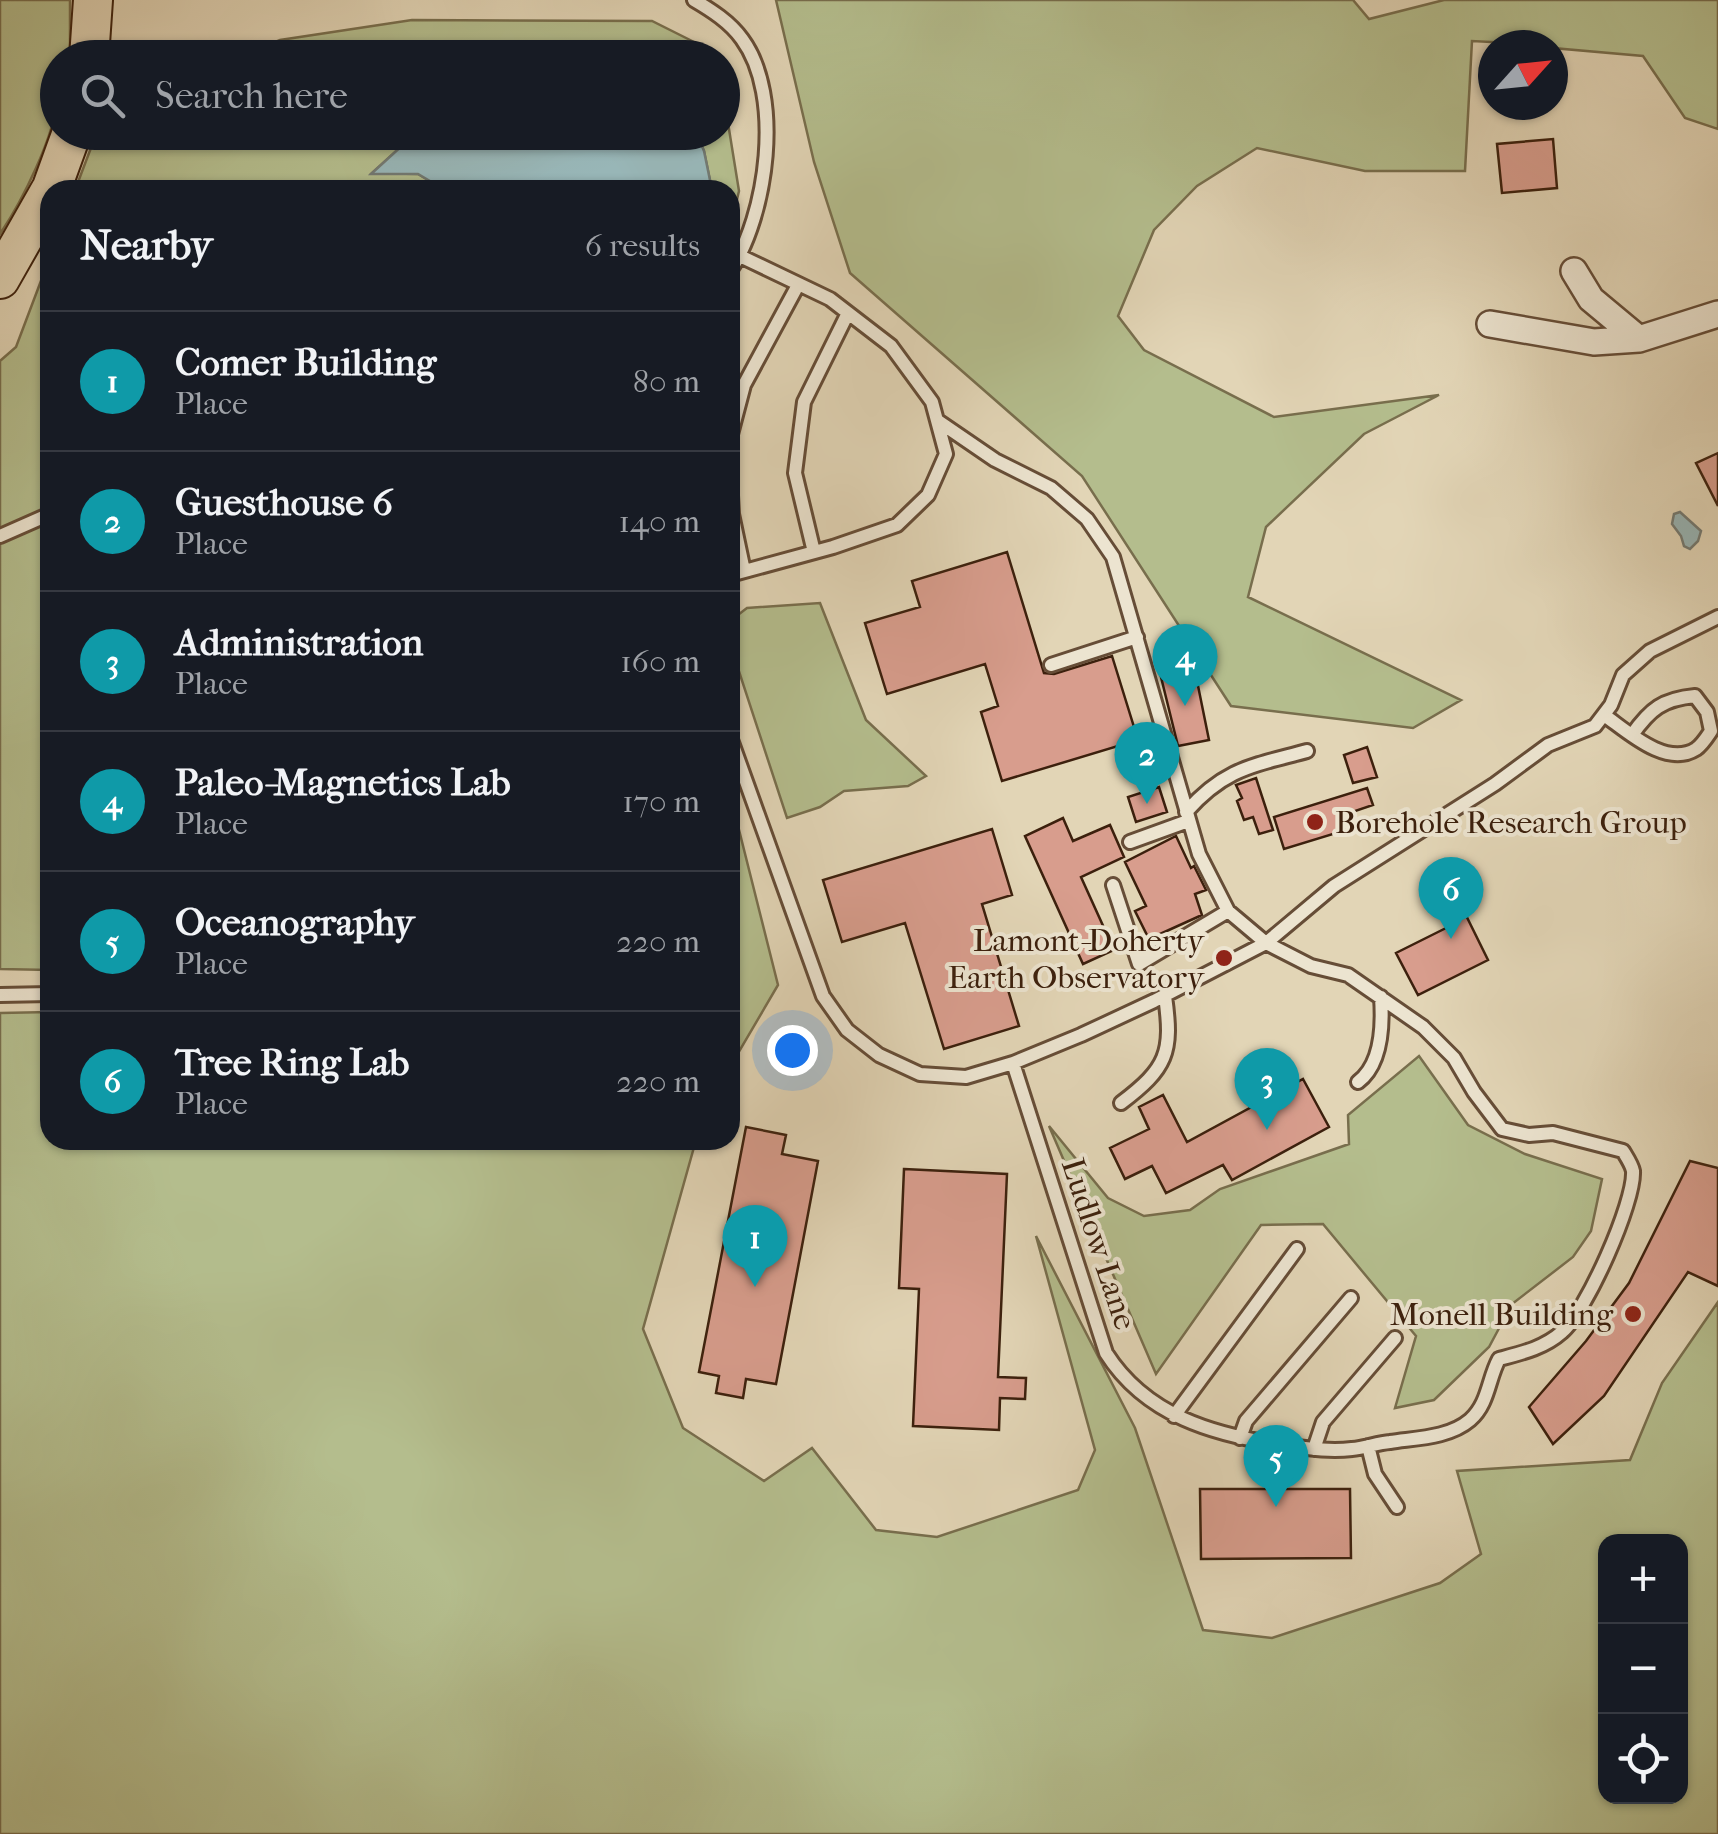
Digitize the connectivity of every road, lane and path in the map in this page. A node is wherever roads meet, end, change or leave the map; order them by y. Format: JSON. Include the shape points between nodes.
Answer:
{"nodes":[{"id":1,"x":93,"y":0,"type":"edge"},
{"id":2,"x":694,"y":0,"type":"edge"},
{"id":3,"x":90,"y":40,"type":"edge"},
{"id":4,"x":65,"y":150,"type":"edge"},
{"id":5,"x":54,"y":180,"type":"edge"},
{"id":6,"x":40,"y":210,"type":"edge"},
{"id":7,"x":740,"y":249,"type":"edge"},
{"id":8,"x":740,"y":266,"type":"edge"},
{"id":9,"x":1574,"y":271,"type":"dead end"},
{"id":10,"x":0,"y":280,"type":"edge"},
{"id":11,"x":798,"y":285,"type":"junction"},
{"id":12,"x":848,"y":313,"type":"junction"},
{"id":13,"x":1718,"y":314,"type":"edge"},
{"id":14,"x":1490,"y":324,"type":"dead end"},
{"id":15,"x":1639,"y":339,"type":"junction"},
{"id":16,"x":740,"y":400,"type":"edge"},
{"id":17,"x":938,"y":422,"type":"junction"},
{"id":18,"x":40,"y":518,"type":"edge"},
{"id":19,"x":0,"y":536,"type":"edge"},
{"id":20,"x":814,"y":552,"type":"junction"},
{"id":21,"x":740,"y":572,"type":"edge"},
{"id":22,"x":1718,"y":617,"type":"edge"},
{"id":23,"x":1137,"y":637,"type":"junction"},
{"id":24,"x":1051,"y":666,"type":"dead end"},
{"id":25,"x":1604,"y":714,"type":"junction"},
{"id":26,"x":1632,"y":734,"type":"junction"},
{"id":27,"x":1306,"y":751,"type":"dead end"},
{"id":28,"x":740,"y":765,"type":"edge"},
{"id":29,"x":1187,"y":816,"type":"junction"},
{"id":30,"x":1130,"y":842,"type":"dead end"},
{"id":31,"x":1113,"y":885,"type":"dead end"},
{"id":32,"x":1228,"y":911,"type":"junction"},
{"id":33,"x":1266,"y":943,"type":"junction"},
{"id":34,"x":40,"y":994,"type":"edge"},
{"id":35,"x":0,"y":995,"type":"edge"},
{"id":36,"x":1164,"y":996,"type":"junction"},
{"id":37,"x":1381,"y":998,"type":"junction"},
{"id":38,"x":1013,"y":1064,"type":"junction"},
{"id":39,"x":1358,"y":1082,"type":"dead end"},
{"id":40,"x":1121,"y":1103,"type":"dead end"},
{"id":41,"x":1297,"y":1250,"type":"dead end"},
{"id":42,"x":1351,"y":1298,"type":"dead end"},
{"id":43,"x":1395,"y":1338,"type":"dead end"},
{"id":44,"x":1174,"y":1416,"type":"junction"},
{"id":45,"x":1240,"y":1438,"type":"junction"},
{"id":46,"x":1368,"y":1446,"type":"junction"},
{"id":47,"x":1314,"y":1449,"type":"junction"},
{"id":48,"x":1397,"y":1507,"type":"dead end"}],
"edges":[{"from":1,"to":3,"type":"main road"},
{"from":2,"to":7,"type":"lane","via":[[743,40],[762,88],[766,147],[758,210]]},
{"from":4,"to":5,"type":"main road"},
{"from":6,"to":10,"type":"main road"},
{"from":8,"to":11,"type":"lane"},
{"from":9,"to":15,"type":"street","via":[[1591,298]]},
{"from":11,"to":12,"type":"lane"},
{"from":11,"to":16,"type":"lane"},
{"from":12,"to":17,"type":"lane","via":[[891,346],[932,402]]},
{"from":12,"to":20,"type":"lane","via":[[804,402],[795,473]]},
{"from":13,"to":15,"type":"street"},
{"from":14,"to":15,"type":"street","via":[[1594,342]]},
{"from":17,"to":20,"type":"lane","via":[[946,454],[928,495],[897,525]]},
{"from":17,"to":23,"type":"lane","via":[[1052,488],[1086,519],[1114,557]]},
{"from":18,"to":19,"type":"lane"},
{"from":20,"to":21,"type":"lane"},
{"from":22,"to":25,"type":"lane","via":[[1636,663],[1622,675]]},
{"from":23,"to":24,"type":"lane"},
{"from":23,"to":29,"type":"lane"},
{"from":25,"to":26,"type":"lane"},
{"from":25,"to":33,"type":"lane","via":[[1595,726],[1548,745],[1334,886]]},
{"from":26,"to":26,"type":"lane","via":[[1678,756],[1697,749],[1711,731],[1694,696],[1660,703]]},
{"from":27,"to":29,"type":"lane","via":[[1229,774],[1209,786]]},
{"from":28,"to":38,"type":"lane","via":[[823,996],[847,1030],[879,1056],[920,1074],[966,1078]]},
{"from":29,"to":30,"type":"lane"},
{"from":29,"to":32,"type":"lane"},
{"from":31,"to":32,"type":"lane","via":[[1139,964]]},
{"from":32,"to":33,"type":"lane","name":"Ludlow Lane"},
{"from":33,"to":36,"type":"lane"},
{"from":33,"to":37,"type":"lane","name":"Ludlow Lane","via":[[1311,966],[1348,974]]},
{"from":34,"to":35,"type":"lane"},
{"from":36,"to":38,"type":"lane"},
{"from":36,"to":40,"type":"lane","via":[[1168,1052],[1157,1072]]},
{"from":37,"to":39,"type":"lane","via":[[1374,1064]]},
{"from":37,"to":46,"type":"lane","name":"Ludlow Lane","via":[[1454,1058],[1502,1129],[1588,1139],[1623,1151],[1633,1170],[1600,1278],[1565,1330],[1540,1348],[1499,1358],[1486,1400],[1470,1420],[1444,1433]]},
{"from":38,"to":44,"type":"lane","name":"Ludlow Lane","via":[[1106,1353],[1131,1384]]},
{"from":41,"to":44,"type":"lane"},
{"from":42,"to":45,"type":"lane","via":[[1246,1420]]},
{"from":43,"to":47,"type":"lane","via":[[1323,1422]]},
{"from":44,"to":45,"type":"lane","name":"Ludlow Lane"},
{"from":45,"to":47,"type":"lane","name":"Ludlow Lane"},
{"from":46,"to":47,"type":"lane","name":"Ludlow Lane"},
{"from":46,"to":48,"type":"lane","via":[[1375,1474]]}]}
